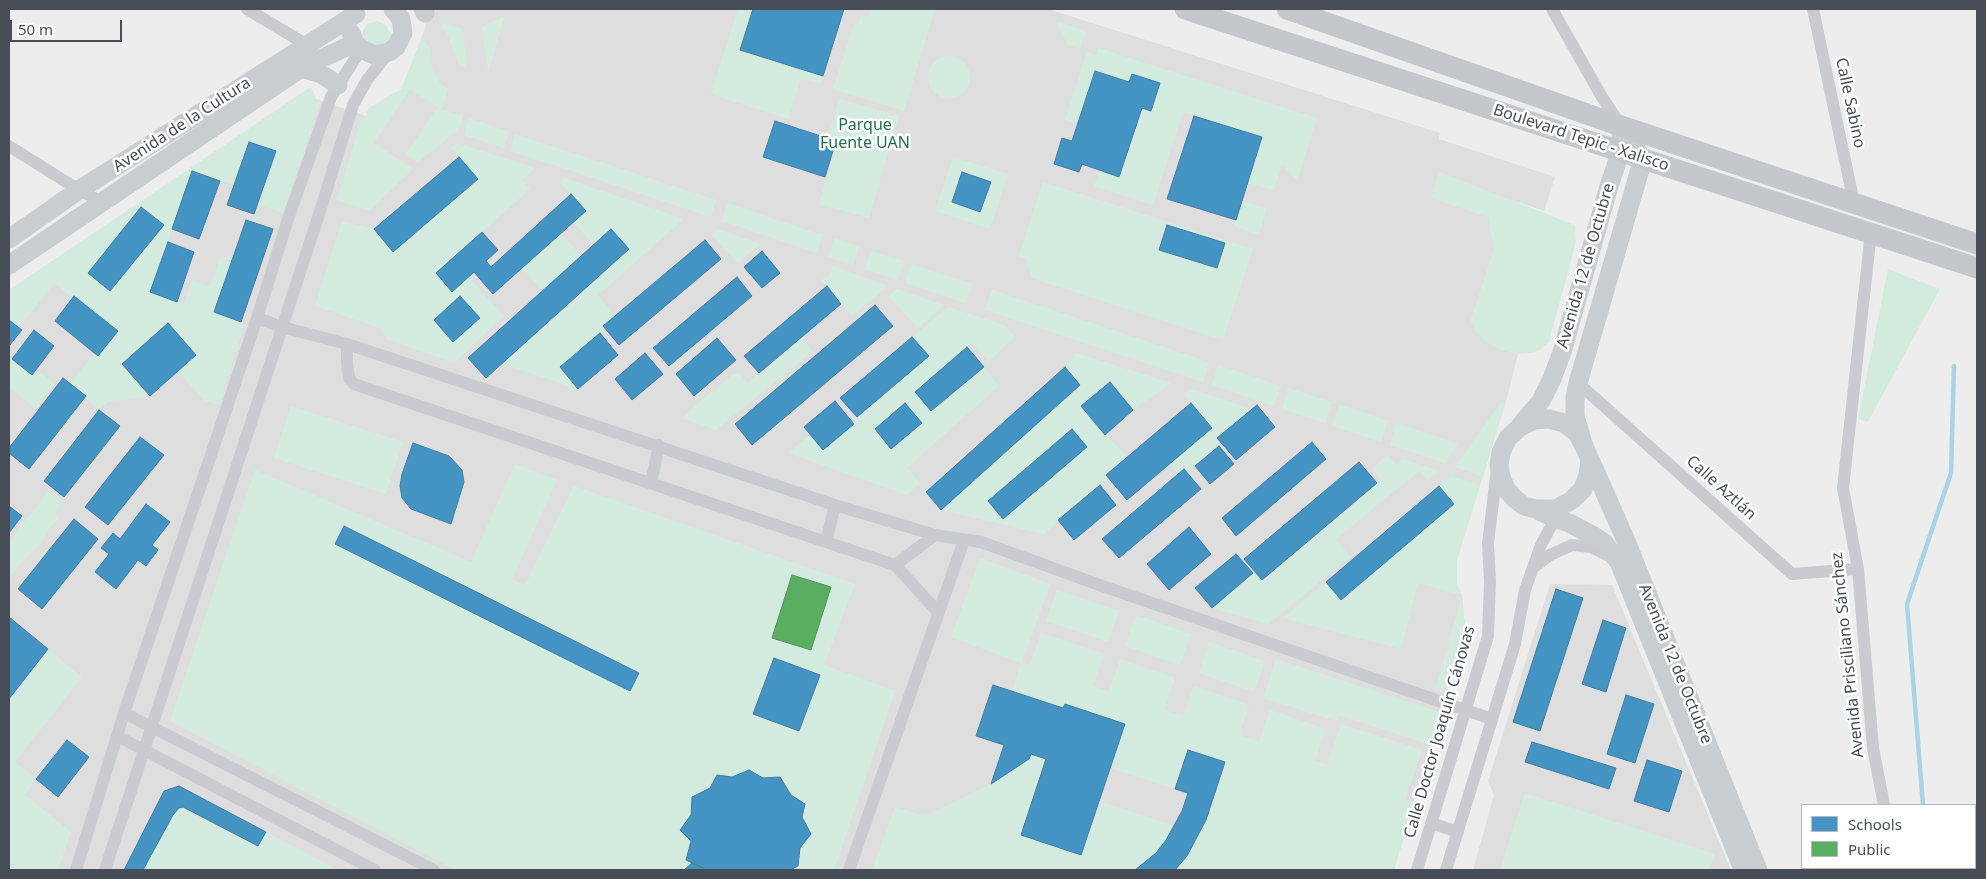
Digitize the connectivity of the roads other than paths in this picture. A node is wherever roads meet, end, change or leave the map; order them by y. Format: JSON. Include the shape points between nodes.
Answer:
{"nodes":[{"id":1,"x":247,"y":9,"type":"edge"},
{"id":2,"x":1185,"y":9,"type":"edge"},
{"id":3,"x":1287,"y":9,"type":"edge"},
{"id":4,"x":1552,"y":9,"type":"edge"},
{"id":5,"x":1813,"y":9,"type":"edge"},
{"id":6,"x":395,"y":10,"type":"edge"},
{"id":7,"x":359,"y":11,"type":"edge"},
{"id":8,"x":307,"y":45,"type":"junction"},
{"id":9,"x":358,"y":46,"type":"junction"},
{"id":10,"x":389,"y":52,"type":"junction"},
{"id":11,"x":301,"y":68,"type":"junction"},
{"id":12,"x":338,"y":85,"type":"junction"},
{"id":13,"x":1622,"y":126,"type":"junction"},
{"id":14,"x":9,"y":146,"type":"edge"},
{"id":15,"x":1621,"y":151,"type":"junction"},
{"id":16,"x":1643,"y":159,"type":"junction"},
{"id":17,"x":79,"y":190,"type":"junction"},
{"id":18,"x":102,"y":202,"type":"junction"},
{"id":19,"x":1854,"y":204,"type":"junction"},
{"id":20,"x":1871,"y":232,"type":"junction"},
{"id":21,"x":9,"y":239,"type":"edge"},
{"id":22,"x":1977,"y":244,"type":"edge"},
{"id":23,"x":9,"y":265,"type":"edge"},
{"id":24,"x":1977,"y":268,"type":"edge"},
{"id":25,"x":257,"y":318,"type":"junction"},
{"id":26,"x":282,"y":326,"type":"junction"},
{"id":27,"x":348,"y":344,"type":"junction"},
{"id":28,"x":1578,"y":383,"type":"junction"},
{"id":29,"x":1520,"y":427,"type":"junction"},
{"id":30,"x":659,"y":445,"type":"junction"},
{"id":31,"x":1501,"y":452,"type":"junction"},
{"id":32,"x":1586,"y":452,"type":"junction"},
{"id":33,"x":651,"y":483,"type":"junction"},
{"id":34,"x":1572,"y":500,"type":"junction"},
{"id":35,"x":835,"y":505,"type":"junction"},
{"id":36,"x":1536,"y":509,"type":"junction"},
{"id":37,"x":1554,"y":518,"type":"junction"},
{"id":38,"x":935,"y":535,"type":"junction"},
{"id":39,"x":964,"y":540,"type":"junction"},
{"id":40,"x":826,"y":542,"type":"junction"},
{"id":41,"x":1619,"y":562,"type":"junction"},
{"id":42,"x":895,"y":566,"type":"junction"},
{"id":43,"x":1533,"y":568,"type":"junction"},
{"id":44,"x":1858,"y":569,"type":"junction"},
{"id":45,"x":938,"y":612,"type":"junction"},
{"id":46,"x":1465,"y":710,"type":"junction"},
{"id":47,"x":124,"y":713,"type":"junction"},
{"id":48,"x":1492,"y":719,"type":"junction"},
{"id":49,"x":152,"y":726,"type":"junction"},
{"id":50,"x":117,"y":736,"type":"junction"},
{"id":51,"x":144,"y":751,"type":"junction"},
{"id":52,"x":1884,"y":804,"type":"edge"},
{"id":53,"x":1431,"y":823,"type":"junction"},
{"id":54,"x":1458,"y":832,"type":"junction"},
{"id":55,"x":76,"y":870,"type":"edge"},
{"id":56,"x":106,"y":870,"type":"edge"},
{"id":57,"x":375,"y":870,"type":"edge"},
{"id":58,"x":431,"y":870,"type":"edge"},
{"id":59,"x":849,"y":870,"type":"edge"},
{"id":60,"x":1417,"y":870,"type":"edge"},
{"id":61,"x":1446,"y":870,"type":"edge"},
{"id":62,"x":1744,"y":870,"type":"edge"},
{"id":63,"x":1758,"y":870,"type":"edge"}],
"edges":[{"from":1,"to":8,"type":"street"},
{"from":2,"to":15,"type":"main road","name":"Boulevard Tepic - Xalisco"},
{"from":3,"to":13,"type":"main road","name":"Boulevard Tepic - Xalisco"},
{"from":4,"to":13,"type":"street"},
{"from":5,"to":19,"type":"street","name":"Calle Sabino"},
{"from":6,"to":10,"type":"main road","via":[[401,19],[403,32]]},
{"from":7,"to":8,"type":"main road","name":"Avenida de la Cultura"},
{"from":7,"to":9,"type":"main road","name":"Avenida de la Cultura","via":[[351,33]]},
{"from":8,"to":17,"type":"main road","name":"Avenida de la Cultura"},
{"from":9,"to":10,"type":"main road","via":[[374,55]]},
{"from":9,"to":11,"type":"main road","name":"Avenida de la Cultura"},
{"from":9,"to":12,"type":"street"},
{"from":10,"to":26,"type":"street","via":[[353,105]]},
{"from":11,"to":12,"type":"main road","via":[[321,74]]},
{"from":11,"to":18,"type":"main road","name":"Avenida de la Cultura"},
{"from":12,"to":25,"type":"street","via":[[331,97]]},
{"from":13,"to":15,"type":"main road","name":"Avenida 12 de Octubre"},
{"from":13,"to":16,"type":"main road"},
{"from":13,"to":19,"type":"main road","name":"Boulevard Tepic - Xalisco"},
{"from":14,"to":17,"type":"street"},
{"from":15,"to":16,"type":"main road","name":"Boulevard Tepic - Xalisco"},
{"from":15,"to":29,"type":"main road","name":"Avenida 12 de Octubre","via":[[1558,361],[1541,401]]},
{"from":16,"to":20,"type":"main road","name":"Boulevard Tepic - Xalisco"},
{"from":16,"to":28,"type":"main road","name":"Avenida 12 de Octubre"},
{"from":17,"to":18,"type":"street"},
{"from":17,"to":21,"type":"main road","name":"Avenida de la Cultura"},
{"from":18,"to":23,"type":"main road","name":"Avenida de la Cultura"},
{"from":19,"to":22,"type":"main road","name":"Boulevard Tepic - Xalisco"},
{"from":20,"to":24,"type":"main road","name":"Boulevard Tepic - Xalisco"},
{"from":20,"to":44,"type":"street","name":"Avenida Prisciliano Sánchez","via":[[1843,488]]},
{"from":25,"to":26,"type":"street"},
{"from":25,"to":47,"type":"street"},
{"from":26,"to":27,"type":"street"},
{"from":26,"to":49,"type":"street"},
{"from":27,"to":30,"type":"street"},
{"from":27,"to":33,"type":"street","via":[[349,378],[354,384]]},
{"from":28,"to":32,"type":"main road","name":"Avenida 12 de Octubre","via":[[1575,416]]},
{"from":28,"to":44,"type":"street","name":"Calle Aztlán","via":[[1792,574]]},
{"from":29,"to":31,"type":"main road","name":"Avenida 12 de Octubre","via":[[1508,438]]},
{"from":29,"to":32,"type":"main road","name":"Avenida 12 de Octubre","via":[[1534,420],[1549,419],[1564,424],[1577,433]]},
{"from":30,"to":33,"type":"street"},
{"from":30,"to":35,"type":"street"},
{"from":31,"to":36,"type":"main road","name":"Avenida 12 de Octubre","via":[[1499,465],[1506,489],[1524,506]]},
{"from":31,"to":46,"type":"street","name":"Calle Doctor Joaquín Cánovas","via":[[1494,478],[1488,543],[1488,636]]},
{"from":32,"to":34,"type":"main road","name":"Avenida 12 de Octubre","via":[[1586,482]]},
{"from":32,"to":63,"type":"main road","name":"Avenida 12 de Octubre","via":[[1624,536]]},
{"from":33,"to":40,"type":"street"},
{"from":34,"to":36,"type":"main road","via":[[1556,509]]},
{"from":34,"to":37,"type":"street"},
{"from":35,"to":38,"type":"street"},
{"from":35,"to":40,"type":"street"},
{"from":36,"to":37,"type":"main road","name":"Avenida 12 de Octubre"},
{"from":37,"to":41,"type":"main road","name":"Avenida 12 de Octubre","via":[[1594,536]]},
{"from":37,"to":43,"type":"street"},
{"from":38,"to":39,"type":"street"},
{"from":38,"to":42,"type":"street"},
{"from":39,"to":45,"type":"street"},
{"from":39,"to":46,"type":"street","via":[[981,542]]},
{"from":40,"to":42,"type":"street"},
{"from":41,"to":43,"type":"street","via":[[1602,551],[1572,545]]},
{"from":41,"to":62,"type":"main road","name":"Avenida 12 de Octubre"},
{"from":42,"to":45,"type":"street"},
{"from":43,"to":48,"type":"street","via":[[1516,644]]},
{"from":44,"to":52,"type":"street","name":"Avenida Prisciliano Sánchez","via":[[1873,748]]},
{"from":45,"to":59,"type":"street"},
{"from":46,"to":48,"type":"street"},
{"from":46,"to":53,"type":"street","name":"Calle Doctor Joaquín Cánovas"},
{"from":47,"to":49,"type":"street"},
{"from":47,"to":50,"type":"street"},
{"from":48,"to":54,"type":"street"},
{"from":49,"to":51,"type":"street"},
{"from":49,"to":58,"type":"street"},
{"from":50,"to":51,"type":"street"},
{"from":50,"to":55,"type":"street"},
{"from":51,"to":56,"type":"street"},
{"from":51,"to":57,"type":"street"},
{"from":53,"to":54,"type":"street"},
{"from":53,"to":60,"type":"street","name":"Calle Doctor Joaquín Cánovas"},
{"from":54,"to":61,"type":"street"}]}
